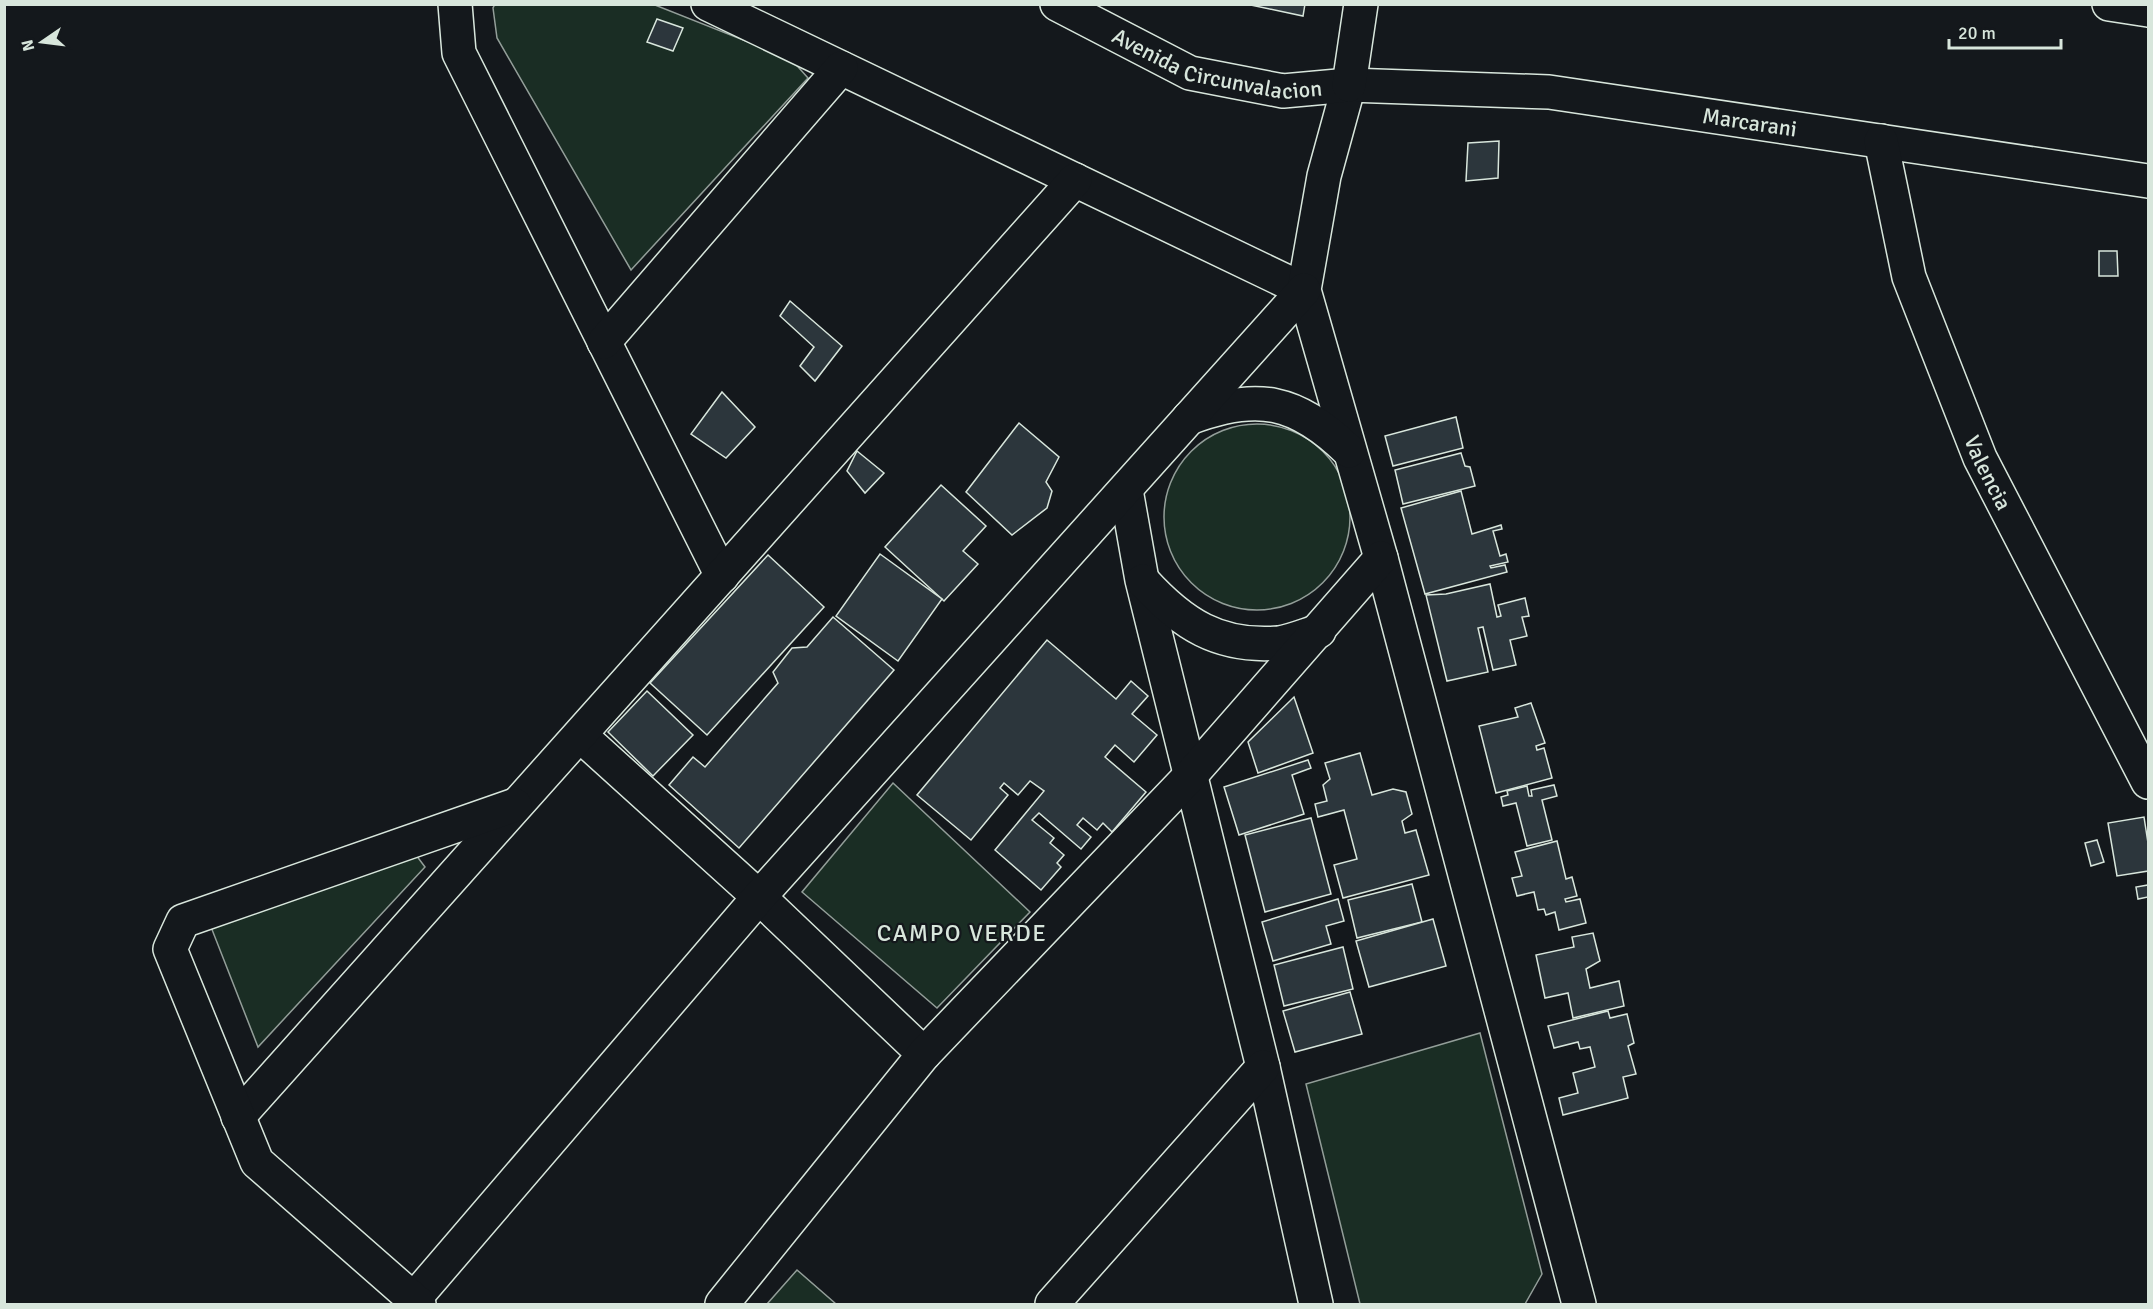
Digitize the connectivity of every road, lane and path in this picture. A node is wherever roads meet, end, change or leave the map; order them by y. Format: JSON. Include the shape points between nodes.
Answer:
{"nodes":[{"id":1,"x":455,"y":4,"type":"edge"},
{"id":2,"x":708,"y":4,"type":"edge"},
{"id":3,"x":1058,"y":4,"type":"edge"},
{"id":4,"x":1361,"y":4,"type":"edge"},
{"id":5,"x":2109,"y":4,"type":"edge"},
{"id":6,"x":2148,"y":10,"type":"edge"},
{"id":7,"x":841,"y":68,"type":"junction"},
{"id":8,"x":1349,"y":85,"type":"junction"},
{"id":9,"x":1881,"y":141,"type":"junction"},
{"id":10,"x":1075,"y":180,"type":"junction"},
{"id":11,"x":2148,"y":181,"type":"edge"},
{"id":12,"x":1304,"y":290,"type":"junction"},
{"id":13,"x":604,"y":342,"type":"junction"},
{"id":14,"x":1189,"y":418,"type":"junction"},
{"id":15,"x":1349,"y":451,"type":"junction"},
{"id":16,"x":1126,"y":490,"type":"junction"},
{"id":17,"x":1381,"y":558,"type":"junction"},
{"id":18,"x":722,"y":576,"type":"junction"},
{"id":19,"x":1142,"y":580,"type":"junction"},
{"id":20,"x":1319,"y":631,"type":"junction"},
{"id":21,"x":581,"y":736,"type":"junction"},
{"id":22,"x":1190,"y":776,"type":"junction"},
{"id":23,"x":2148,"y":782,"type":"edge"},
{"id":24,"x":516,"y":805,"type":"junction"},
{"id":25,"x":759,"y":897,"type":"junction"},
{"id":26,"x":924,"y":1054,"type":"junction"},
{"id":27,"x":1263,"y":1067,"type":"junction"},
{"id":28,"x":238,"y":1117,"type":"junction"},
{"id":29,"x":416,"y":1302,"type":"edge"},
{"id":30,"x":722,"y":1305,"type":"edge"},
{"id":31,"x":1052,"y":1305,"type":"edge"},
{"id":32,"x":1316,"y":1305,"type":"edge"},
{"id":33,"x":1579,"y":1305,"type":"edge"}],
"edges":[{"from":1,"to":13,"type":"street","via":[[459,53]]},
{"from":2,"to":7,"type":"street"},
{"from":3,"to":8,"type":"street","name":"Avenida Circunvalacion","via":[[1190,73],[1283,91]]},
{"from":4,"to":8,"type":"street"},
{"from":5,"to":6,"type":"street"},
{"from":7,"to":10,"type":"street"},
{"from":7,"to":13,"type":"street"},
{"from":8,"to":9,"type":"street","name":"Marcarani","via":[[1549,92]]},
{"from":8,"to":12,"type":"street","via":[[1324,176]]},
{"from":9,"to":11,"type":"street","name":"Marcarani"},
{"from":9,"to":23,"type":"street","name":"Valencia","via":[[1909,277],[1980,458]]},
{"from":10,"to":12,"type":"street"},
{"from":10,"to":18,"type":"street"},
{"from":12,"to":14,"type":"street"},
{"from":12,"to":15,"type":"street"},
{"from":13,"to":18,"type":"street"},
{"from":14,"to":15,"type":"street","via":[[1222,405],[1258,402],[1292,410],[1313,421]]},
{"from":14,"to":16,"type":"street"},
{"from":15,"to":17,"type":"street"},
{"from":16,"to":19,"type":"street"},
{"from":16,"to":25,"type":"street"},
{"from":17,"to":20,"type":"street"},
{"from":17,"to":33,"type":"street"},
{"from":18,"to":21,"type":"street"},
{"from":19,"to":20,"type":"street","via":[[1169,610],[1202,631],[1241,643],[1281,643]]},
{"from":19,"to":22,"type":"street"},
{"from":20,"to":22,"type":"street"},
{"from":21,"to":24,"type":"street"},
{"from":21,"to":25,"type":"street"},
{"from":22,"to":26,"type":"street"},
{"from":22,"to":27,"type":"street"},
{"from":24,"to":28,"type":"street"},
{"from":24,"to":28,"type":"street","via":[[183,921],[170,949]]},
{"from":25,"to":26,"type":"street"},
{"from":25,"to":29,"type":"street"},
{"from":26,"to":30,"type":"street"},
{"from":27,"to":31,"type":"street"},
{"from":27,"to":32,"type":"street"},
{"from":28,"to":29,"type":"street","via":[[257,1162]]}]}
